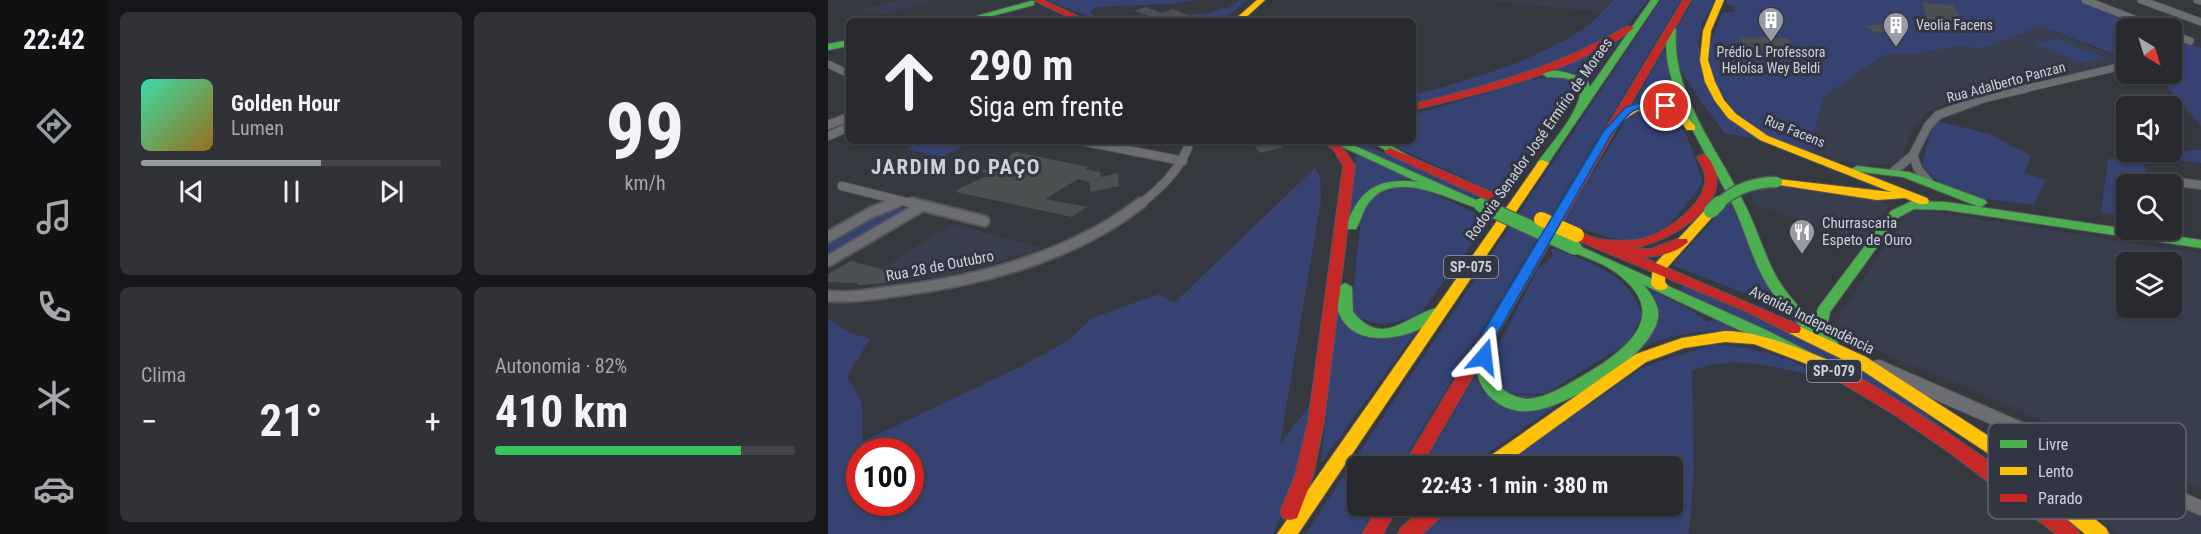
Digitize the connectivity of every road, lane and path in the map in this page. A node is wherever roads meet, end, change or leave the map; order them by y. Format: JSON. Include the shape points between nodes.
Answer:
{"nodes":[{"id":1,"x":1250,"y":0,"type":"edge"},
{"id":2,"x":1261,"y":0,"type":"edge"},
{"id":3,"x":1655,"y":0,"type":"edge"},
{"id":4,"x":1687,"y":0,"type":"edge"},
{"id":5,"x":1720,"y":0,"type":"edge"},
{"id":6,"x":2085,"y":0,"type":"edge"},
{"id":7,"x":2141,"y":0,"type":"edge"},
{"id":8,"x":1032,"y":2,"type":"edge"},
{"id":9,"x":2163,"y":4,"type":"edge"},
{"id":10,"x":1644,"y":16,"type":"junction"},
{"id":11,"x":981,"y":18,"type":"edge"},
{"id":12,"x":1066,"y":18,"type":"edge"},
{"id":13,"x":1076,"y":18,"type":"edge"},
{"id":14,"x":1230,"y":18,"type":"edge"},
{"id":15,"x":1240,"y":18,"type":"edge"},
{"id":16,"x":2132,"y":18,"type":"edge"},
{"id":17,"x":2201,"y":22,"type":"edge"},
{"id":18,"x":1672,"y":25,"type":"junction"},
{"id":19,"x":2182,"y":38,"type":"edge"},
{"id":20,"x":2190,"y":41,"type":"dead end"},
{"id":21,"x":846,"y":45,"type":"edge"},
{"id":22,"x":828,"y":48,"type":"edge"},
{"id":23,"x":828,"y":64,"type":"edge"},
{"id":24,"x":2116,"y":68,"type":"edge"},
{"id":25,"x":846,"y":73,"type":"edge"},
{"id":26,"x":1416,"y":108,"type":"edge"},
{"id":27,"x":1416,"y":108,"type":"edge"},
{"id":28,"x":1579,"y":110,"type":"junction"},
{"id":29,"x":846,"y":118,"type":"edge"},
{"id":30,"x":828,"y":125,"type":"edge"},
{"id":31,"x":846,"y":128,"type":"edge"},
{"id":32,"x":1608,"y":132,"type":"junction"},
{"id":33,"x":828,"y":136,"type":"edge"},
{"id":34,"x":1097,"y":144,"type":"edge"},
{"id":35,"x":1189,"y":144,"type":"edge"},
{"id":36,"x":1331,"y":144,"type":"edge"},
{"id":37,"x":1342,"y":144,"type":"edge"},
{"id":38,"x":1373,"y":144,"type":"edge"},
{"id":39,"x":1380,"y":144,"type":"edge"},
{"id":40,"x":1913,"y":155,"type":"junction"},
{"id":41,"x":1406,"y":158,"type":"junction"},
{"id":42,"x":1183,"y":161,"type":"junction"},
{"id":43,"x":1889,"y":181,"type":"junction"},
{"id":44,"x":1929,"y":182,"type":"junction"},
{"id":45,"x":2182,"y":183,"type":"edge"},
{"id":46,"x":2201,"y":185,"type":"edge"},
{"id":47,"x":842,"y":186,"type":"dead end"},
{"id":48,"x":1453,"y":194,"type":"junction"},
{"id":49,"x":885,"y":196,"type":"junction"},
{"id":50,"x":902,"y":201,"type":"junction"},
{"id":51,"x":1487,"y":201,"type":"junction"},
{"id":52,"x":1981,"y":203,"type":"junction"},
{"id":53,"x":922,"y":206,"type":"junction"},
{"id":54,"x":1946,"y":206,"type":"junction"},
{"id":55,"x":883,"y":207,"type":"junction"},
{"id":56,"x":2037,"y":219,"type":"junction"},
{"id":57,"x":2094,"y":219,"type":"junction"},
{"id":58,"x":984,"y":221,"type":"dead end"},
{"id":59,"x":2116,"y":222,"type":"edge"},
{"id":60,"x":2182,"y":232,"type":"edge"},
{"id":61,"x":2201,"y":234,"type":"edge"},
{"id":62,"x":828,"y":237,"type":"edge"},
{"id":63,"x":1578,"y":240,"type":"junction"},
{"id":64,"x":1682,"y":242,"type":"junction"},
{"id":65,"x":1601,"y":243,"type":"junction"},
{"id":66,"x":2201,"y":244,"type":"edge"},
{"id":67,"x":828,"y":261,"type":"edge"},
{"id":68,"x":1615,"y":266,"type":"junction"},
{"id":69,"x":1658,"y":269,"type":"junction"},
{"id":70,"x":1661,"y":286,"type":"junction"},
{"id":71,"x":828,"y":296,"type":"edge"},
{"id":72,"x":1444,"y":307,"type":"junction"},
{"id":73,"x":1489,"y":334,"type":"junction"},
{"id":74,"x":1832,"y":346,"type":"junction"},
{"id":75,"x":1860,"y":361,"type":"junction"},
{"id":76,"x":1820,"y":363,"type":"junction"},
{"id":77,"x":2009,"y":423,"type":"edge"},
{"id":78,"x":1988,"y":444,"type":"edge"},
{"id":79,"x":1418,"y":456,"type":"edge"},
{"id":80,"x":1503,"y":456,"type":"edge"},
{"id":81,"x":1988,"y":470,"type":"edge"},
{"id":82,"x":2186,"y":501,"type":"edge"},
{"id":83,"x":2201,"y":508,"type":"edge"},
{"id":84,"x":1383,"y":516,"type":"edge"},
{"id":85,"x":1428,"y":516,"type":"edge"},
{"id":86,"x":2051,"y":519,"type":"edge"},
{"id":87,"x":2081,"y":519,"type":"edge"},
{"id":88,"x":1280,"y":534,"type":"edge"},
{"id":89,"x":1287,"y":534,"type":"edge"},
{"id":90,"x":1372,"y":534,"type":"edge"},
{"id":91,"x":1408,"y":534,"type":"edge"},
{"id":92,"x":2070,"y":534,"type":"edge"},
{"id":93,"x":2099,"y":534,"type":"edge"}],
"edges":[{"from":1,"to":14,"type":"main road"},
{"from":2,"to":15,"type":"main road"},
{"from":3,"to":10,"type":"main road","name":"Rodovia Senador José Ermírio de Moraes","number":"SP-075"},
{"from":4,"to":18,"type":"main road","number":"SP-075"},
{"from":5,"to":43,"type":"main road","name":"Rua Facens","via":[[1703,48],[1704,66],[1726,112],[1763,137]]},
{"from":6,"to":16,"type":"street"},
{"from":7,"to":9,"type":"street"},
{"from":8,"to":11,"type":"main road"},
{"from":8,"to":12,"type":"main road"},
{"from":8,"to":13,"type":"main road"},
{"from":9,"to":17,"type":"street"},
{"from":10,"to":26,"type":"main road","via":[[1614,40],[1560,65]]},
{"from":10,"to":28,"type":"main road","name":"Rodovia Senador José Ermírio de Moraes","number":"SP-075"},
{"from":18,"to":32,"type":"main road","number":"SP-075"},
{"from":18,"to":74,"type":"main road","via":[[1671,61],[1695,124],[1737,201],[1774,286],[1810,329]]},
{"from":19,"to":20,"type":"street"},
{"from":21,"to":22,"type":"main road"},
{"from":23,"to":25,"type":"street"},
{"from":24,"to":40,"type":"street","name":"Rua Adalberto Panzan","via":[[1954,108],[1938,115],[1928,126]]},
{"from":27,"to":28,"type":"main road","via":[[1552,73],[1584,81],[1587,92]]},
{"from":28,"to":72,"type":"main road","name":"Rodovia Senador José Ermírio de Moraes","number":"SP-075"},
{"from":29,"to":30,"type":"street"},
{"from":31,"to":33,"type":"street"},
{"from":32,"to":65,"type":"main road","via":[[1636,106],[1674,109],[1689,123],[1712,177],[1712,186],[1685,220],[1656,240],[1633,245]]},
{"from":32,"to":73,"type":"main road","number":"SP-075"},
{"from":34,"to":42,"type":"street"},
{"from":35,"to":42,"type":"street","name":"Rua 28 de Outubro"},
{"from":36,"to":88,"type":"main road","via":[[1349,166],[1334,301],[1305,474]]},
{"from":37,"to":48,"type":"main road","number":"SP-079"},
{"from":38,"to":41,"type":"main road","number":"SP-079"},
{"from":39,"to":41,"type":"main road"},
{"from":40,"to":43,"type":"street","name":"Rua Adalberto Panzan"},
{"from":40,"to":44,"type":"street"},
{"from":41,"to":51,"type":"main road","number":"SP-079"},
{"from":42,"to":71,"type":"street","name":"Rua 28 de Outubro","via":[[1159,190],[1117,221],[1058,250],[985,275],[907,292]]},
{"from":43,"to":44,"type":"main road"},
{"from":43,"to":52,"type":"main road","via":[[1926,196]]},
{"from":43,"to":54,"type":"main road"},
{"from":43,"to":64,"type":"main road","bridge":true,"via":[[1742,184],[1726,195]]},
{"from":44,"to":52,"type":"main road"},
{"from":45,"to":46,"type":"street"},
{"from":47,"to":49,"type":"street"},
{"from":48,"to":51,"type":"main road","number":"SP-079"},
{"from":48,"to":72,"type":"main road","via":[[1406,182],[1375,189],[1364,196],[1353,213],[1343,301],[1344,310],[1357,327],[1387,335],[1412,328]]},
{"from":49,"to":50,"type":"street"},
{"from":49,"to":55,"type":"street","via":[[888,203]]},
{"from":50,"to":53,"type":"street"},
{"from":50,"to":55,"type":"street"},
{"from":51,"to":63,"type":"main road","number":"SP-079","bridge":true},
{"from":52,"to":57,"type":"main road"},
{"from":53,"to":58,"type":"street"},
{"from":53,"to":67,"type":"street"},
{"from":54,"to":56,"type":"main road"},
{"from":54,"to":74,"type":"main road","via":[[1908,205],[1894,214],[1818,320]]},
{"from":55,"to":62,"type":"street"},
{"from":56,"to":57,"type":"main road","via":[[2102,225]]},
{"from":56,"to":66,"type":"main road"},
{"from":57,"to":59,"type":"main road"},
{"from":60,"to":61,"type":"main road"},
{"from":63,"to":65,"type":"main road"},
{"from":63,"to":68,"type":"main road","number":"SP-079"},
{"from":63,"to":69,"type":"main road","name":"Avenida Independência","number":"SP-079"},
{"from":64,"to":65,"type":"main road","via":[[1644,255]]},
{"from":64,"to":69,"type":"main road"},
{"from":68,"to":70,"type":"main road","number":"SP-079"},
{"from":68,"to":73,"type":"main road","via":[[1650,304],[1648,330],[1632,348],[1559,397],[1530,405],[1500,398],[1487,386],[1481,369]]},
{"from":69,"to":70,"type":"main road"},
{"from":69,"to":74,"type":"main road","name":"Avenida Independência","number":"SP-079"},
{"from":70,"to":76,"type":"main road","number":"SP-079"},
{"from":72,"to":89,"type":"main road","name":"Rodovia Senador José Ermírio de Moraes","number":"SP-075"},
{"from":73,"to":79,"type":"main road","number":"SP-075"},
{"from":74,"to":75,"type":"main road","name":"Avenida Independência","number":"SP-079"},
{"from":75,"to":77,"type":"street","via":[[1897,373]]},
{"from":75,"to":78,"type":"main road","name":"Avenida Independência","number":"SP-079"},
{"from":76,"to":80,"type":"main road","via":[[1755,339],[1730,336],[1670,346],[1641,358]]},
{"from":76,"to":81,"type":"main road","number":"SP-079","via":[[1908,414]]},
{"from":82,"to":83,"type":"street"},
{"from":84,"to":90,"type":"main road"},
{"from":85,"to":91,"type":"main road"},
{"from":86,"to":92,"type":"main road","number":"SP-079"},
{"from":87,"to":93,"type":"main road","name":"Avenida Independência","number":"SP-079"}]}
